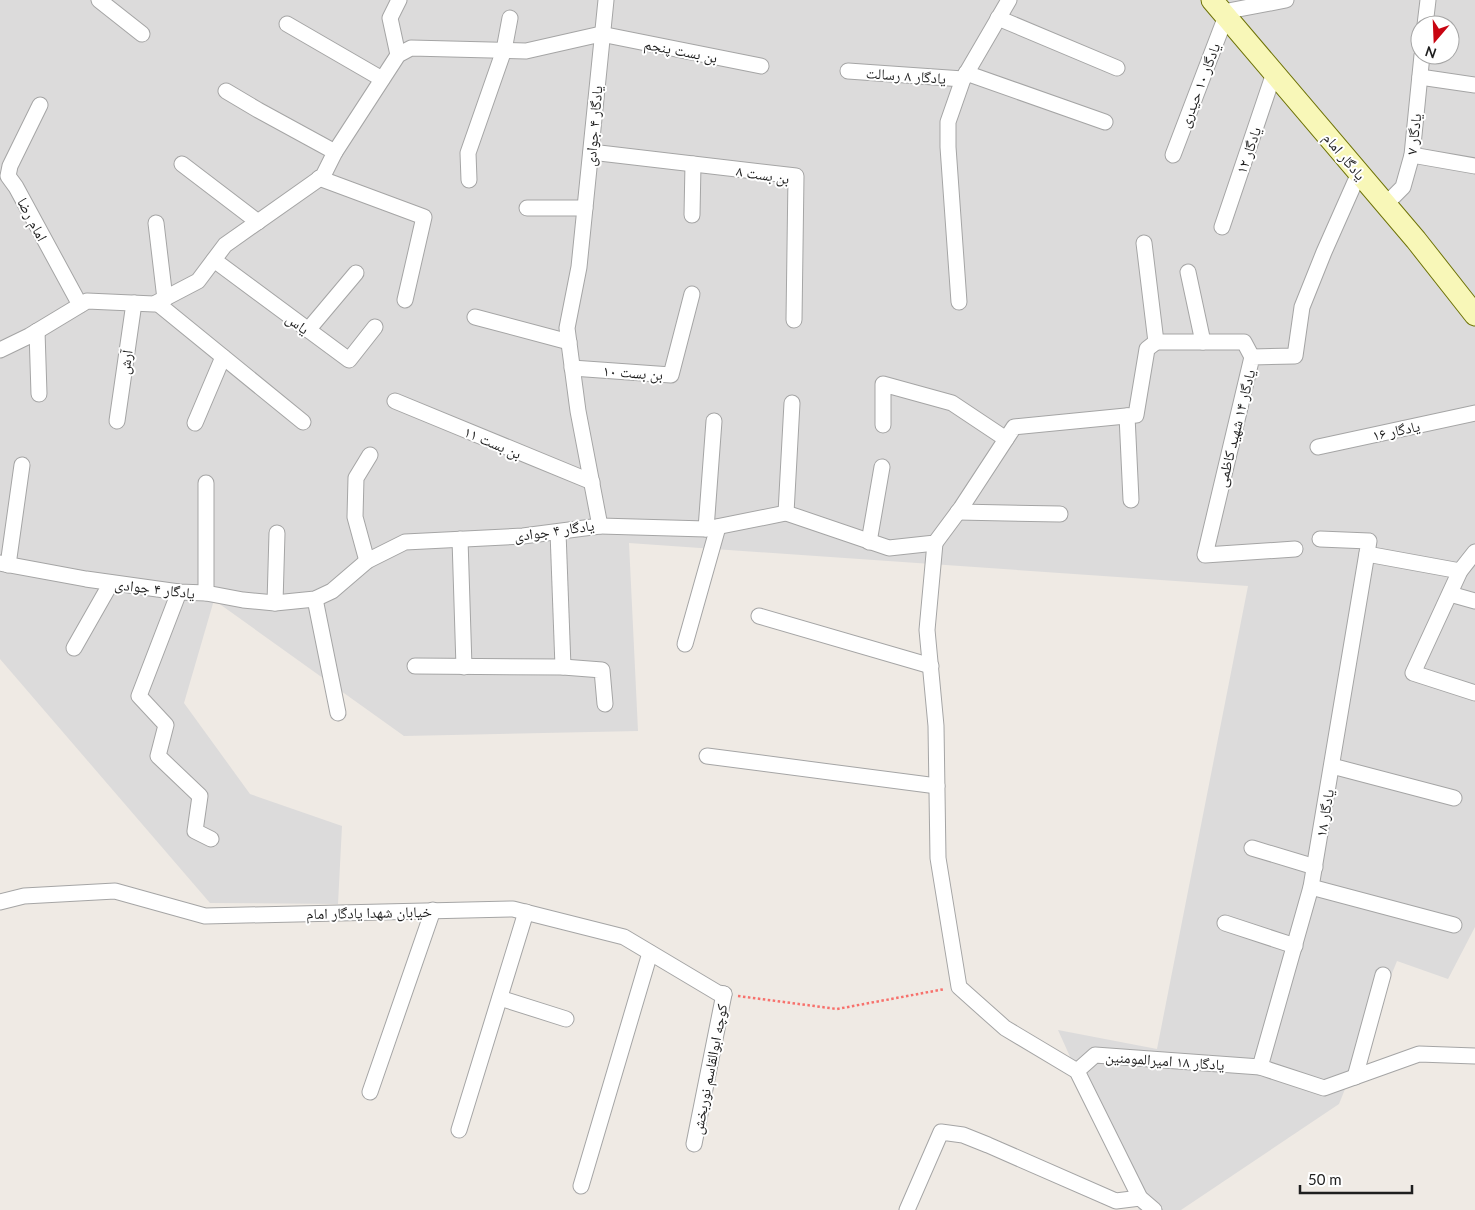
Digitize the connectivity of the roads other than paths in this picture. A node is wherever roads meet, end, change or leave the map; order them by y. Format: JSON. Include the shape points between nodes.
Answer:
{"nodes":[{"id":1,"x":99,"y":0,"type":"edge"},
{"id":2,"x":399,"y":0,"type":"edge"},
{"id":3,"x":606,"y":0,"type":"edge"},
{"id":4,"x":1009,"y":0,"type":"edge"},
{"id":5,"x":1286,"y":0,"type":"edge"},
{"id":6,"x":1428,"y":0,"type":"edge"},
{"id":7,"x":1220,"y":9,"type":"edge"},
{"id":8,"x":1426,"y":15,"type":"edge"},
{"id":9,"x":510,"y":18,"type":"dead end"},
{"id":10,"x":998,"y":18,"type":"junction"},
{"id":11,"x":287,"y":24,"type":"dead end"},
{"id":12,"x":142,"y":34,"type":"dead end"},
{"id":13,"x":601,"y":34,"type":"junction"},
{"id":14,"x":504,"y":50,"type":"junction"},
{"id":15,"x":398,"y":55,"type":"junction"},
{"id":16,"x":1421,"y":65,"type":"edge"},
{"id":17,"x":761,"y":66,"type":"dead end"},
{"id":18,"x":1117,"y":68,"type":"dead end"},
{"id":19,"x":848,"y":71,"type":"dead end"},
{"id":20,"x":1274,"y":73,"type":"junction"},
{"id":21,"x":964,"y":76,"type":"junction"},
{"id":22,"x":1420,"y":77,"type":"junction"},
{"id":23,"x":382,"y":79,"type":"junction"},
{"id":24,"x":1475,"y":86,"type":"edge"},
{"id":25,"x":226,"y":91,"type":"dead end"},
{"id":26,"x":40,"y":105,"type":"dead end"},
{"id":27,"x":1105,"y":122,"type":"dead end"},
{"id":28,"x":335,"y":152,"type":"junction"},
{"id":29,"x":591,"y":152,"type":"junction"},
{"id":30,"x":1173,"y":155,"type":"dead end"},
{"id":31,"x":1412,"y":155,"type":"junction"},
{"id":32,"x":182,"y":164,"type":"dead end"},
{"id":33,"x":694,"y":164,"type":"junction"},
{"id":34,"x":1475,"y":166,"type":"edge"},
{"id":35,"x":1359,"y":173,"type":"junction"},
{"id":36,"x":319,"y":178,"type":"junction"},
{"id":37,"x":470,"y":180,"type":"dead end"},
{"id":38,"x":1386,"y":204,"type":"junction"},
{"id":39,"x":527,"y":208,"type":"dead end"},
{"id":40,"x":585,"y":208,"type":"junction"},
{"id":41,"x":692,"y":215,"type":"dead end"},
{"id":42,"x":258,"y":222,"type":"junction"},
{"id":43,"x":156,"y":223,"type":"dead end"},
{"id":44,"x":1222,"y":227,"type":"dead end"},
{"id":45,"x":1144,"y":243,"type":"dead end"},
{"id":46,"x":214,"y":260,"type":"junction"},
{"id":47,"x":356,"y":272,"type":"dead end"},
{"id":48,"x":1188,"y":272,"type":"dead end"},
{"id":49,"x":692,"y":294,"type":"dead end"},
{"id":50,"x":405,"y":300,"type":"dead end"},
{"id":51,"x":161,"y":301,"type":"junction"},
{"id":52,"x":959,"y":302,"type":"dead end"},
{"id":53,"x":134,"y":304,"type":"junction"},
{"id":54,"x":80,"y":305,"type":"junction"},
{"id":55,"x":1475,"y":315,"type":"edge"},
{"id":56,"x":476,"y":317,"type":"dead end"},
{"id":57,"x":794,"y":320,"type":"dead end"},
{"id":58,"x":375,"y":328,"type":"dead end"},
{"id":59,"x":308,"y":330,"type":"junction"},
{"id":60,"x":37,"y":331,"type":"junction"},
{"id":61,"x":569,"y":342,"type":"junction"},
{"id":62,"x":1156,"y":342,"type":"junction"},
{"id":63,"x":1203,"y":342,"type":"junction"},
{"id":64,"x":0,"y":350,"type":"edge"},
{"id":65,"x":223,"y":357,"type":"junction"},
{"id":66,"x":1252,"y":357,"type":"junction"},
{"id":67,"x":572,"y":368,"type":"junction"},
{"id":68,"x":39,"y":394,"type":"dead end"},
{"id":69,"x":395,"y":401,"type":"dead end"},
{"id":70,"x":792,"y":403,"type":"dead end"},
{"id":71,"x":1475,"y":413,"type":"edge"},
{"id":72,"x":1127,"y":416,"type":"junction"},
{"id":73,"x":117,"y":421,"type":"dead end"},
{"id":74,"x":714,"y":421,"type":"dead end"},
{"id":75,"x":195,"y":422,"type":"dead end"},
{"id":76,"x":303,"y":422,"type":"dead end"},
{"id":77,"x":883,"y":424,"type":"dead end"},
{"id":78,"x":1006,"y":440,"type":"junction"},
{"id":79,"x":1318,"y":447,"type":"dead end"},
{"id":80,"x":370,"y":455,"type":"dead end"},
{"id":81,"x":22,"y":465,"type":"dead end"},
{"id":82,"x":882,"y":467,"type":"dead end"},
{"id":83,"x":592,"y":482,"type":"junction"},
{"id":84,"x":206,"y":483,"type":"dead end"},
{"id":85,"x":1131,"y":500,"type":"dead end"},
{"id":86,"x":958,"y":512,"type":"junction"},
{"id":87,"x":786,"y":513,"type":"junction"},
{"id":88,"x":1060,"y":514,"type":"dead end"},
{"id":89,"x":600,"y":526,"type":"junction"},
{"id":90,"x":712,"y":528,"type":"junction"},
{"id":91,"x":558,"y":532,"type":"junction"},
{"id":92,"x":277,"y":533,"type":"dead end"},
{"id":93,"x":460,"y":539,"type":"junction"},
{"id":94,"x":1320,"y":540,"type":"dead end"},
{"id":95,"x":869,"y":542,"type":"junction"},
{"id":96,"x":935,"y":543,"type":"junction"},
{"id":97,"x":1295,"y":548,"type":"dead end"},
{"id":98,"x":1475,"y":552,"type":"edge"},
{"id":99,"x":1367,"y":554,"type":"junction"},
{"id":100,"x":367,"y":561,"type":"junction"},
{"id":101,"x":4,"y":564,"type":"edge"},
{"id":102,"x":1460,"y":570,"type":"junction"},
{"id":103,"x":111,"y":583,"type":"junction"},
{"id":104,"x":179,"y":592,"type":"junction"},
{"id":105,"x":206,"y":593,"type":"junction"},
{"id":106,"x":1450,"y":594,"type":"junction"},
{"id":107,"x":315,"y":600,"type":"junction"},
{"id":108,"x":1475,"y":601,"type":"edge"},
{"id":109,"x":275,"y":603,"type":"junction"},
{"id":110,"x":759,"y":616,"type":"dead end"},
{"id":111,"x":684,"y":644,"type":"dead end"},
{"id":112,"x":74,"y":648,"type":"dead end"},
{"id":113,"x":415,"y":666,"type":"dead end"},
{"id":114,"x":930,"y":666,"type":"junction"},
{"id":115,"x":464,"y":667,"type":"junction"},
{"id":116,"x":563,"y":667,"type":"junction"},
{"id":117,"x":1475,"y":692,"type":"edge"},
{"id":118,"x":605,"y":704,"type":"dead end"},
{"id":119,"x":338,"y":713,"type":"dead end"},
{"id":120,"x":706,"y":756,"type":"dead end"},
{"id":121,"x":1332,"y":766,"type":"junction"},
{"id":122,"x":937,"y":786,"type":"junction"},
{"id":123,"x":1454,"y":798,"type":"dead end"},
{"id":124,"x":211,"y":839,"type":"dead end"},
{"id":125,"x":1252,"y":848,"type":"dead end"},
{"id":126,"x":1315,"y":867,"type":"junction"},
{"id":127,"x":1312,"y":887,"type":"junction"},
{"id":128,"x":0,"y":902,"type":"edge"},
{"id":129,"x":433,"y":910,"type":"junction"},
{"id":130,"x":526,"y":912,"type":"junction"},
{"id":131,"x":1225,"y":923,"type":"dead end"},
{"id":132,"x":1454,"y":925,"type":"dead end"},
{"id":133,"x":1295,"y":946,"type":"junction"},
{"id":134,"x":650,"y":953,"type":"junction"},
{"id":135,"x":1383,"y":975,"type":"dead end"},
{"id":136,"x":500,"y":998,"type":"junction"},
{"id":137,"x":566,"y":1019,"type":"dead end"},
{"id":138,"x":1475,"y":1056,"type":"edge"},
{"id":139,"x":1260,"y":1067,"type":"junction"},
{"id":140,"x":1077,"y":1071,"type":"junction"},
{"id":141,"x":1355,"y":1077,"type":"junction"},
{"id":142,"x":370,"y":1092,"type":"dead end"},
{"id":143,"x":459,"y":1130,"type":"dead end"},
{"id":144,"x":696,"y":1141,"type":"dead end"},
{"id":145,"x":581,"y":1186,"type":"dead end"},
{"id":146,"x":1140,"y":1198,"type":"junction"},
{"id":147,"x":908,"y":1210,"type":"edge"},
{"id":148,"x":1154,"y":1210,"type":"edge"}],
"edges":[{"from":1,"to":12,"type":"street"},
{"from":2,"to":15,"type":"street","via":[[390,18]]},
{"from":3,"to":13,"type":"street","name":"یادگار ۴ جوادی"},
{"from":4,"to":10,"type":"street","name":"یادگار ۸ رسالت"},
{"from":5,"to":7,"type":"street"},
{"from":6,"to":8,"type":"street"},
{"from":7,"to":20,"type":"main road","name":"یادگار امام"},
{"from":7,"to":30,"type":"street","name":"یادگار ۱۰ حیدری"},
{"from":9,"to":14,"type":"street"},
{"from":10,"to":18,"type":"street"},
{"from":10,"to":21,"type":"street","name":"یادگار ۸ رسالت"},
{"from":11,"to":23,"type":"street"},
{"from":13,"to":14,"type":"street","via":[[526,51]]},
{"from":13,"to":17,"type":"street","name":"بن بست پنجم"},
{"from":13,"to":29,"type":"street","name":"یادگار ۴ جوادی"},
{"from":14,"to":15,"type":"street","via":[[411,48]]},
{"from":14,"to":37,"type":"street","via":[[468,153]]},
{"from":15,"to":23,"type":"street"},
{"from":16,"to":22,"type":"street","name":"یادگار ۷"},
{"from":19,"to":21,"type":"street","name":"یادگار ۸ رسالت"},
{"from":20,"to":35,"type":"main road","name":"یادگار امام"},
{"from":20,"to":44,"type":"street","name":"یادگار ۱۲"},
{"from":21,"to":27,"type":"street"},
{"from":21,"to":52,"type":"street","via":[[948,122]]},
{"from":22,"to":24,"type":"street"},
{"from":22,"to":31,"type":"street","name":"یادگار ۷"},
{"from":23,"to":28,"type":"street"},
{"from":25,"to":28,"type":"street"},
{"from":26,"to":54,"type":"street","name":"امام رضا","via":[[8,176]]},
{"from":28,"to":36,"type":"street"},
{"from":29,"to":33,"type":"street","name":"بن بست ۸"},
{"from":29,"to":40,"type":"street","name":"یادگار ۴ جوادی"},
{"from":31,"to":34,"type":"street"},
{"from":31,"to":38,"type":"street","name":"یادگار ۷","via":[[1403,187]]},
{"from":32,"to":42,"type":"street"},
{"from":33,"to":41,"type":"street"},
{"from":33,"to":57,"type":"street","name":"بن بست ۸","via":[[796,176]]},
{"from":35,"to":38,"type":"main road","name":"یادگار امام"},
{"from":35,"to":66,"type":"street","name":"یادگار ۱۴ شهید کاظمی","via":[[1302,307],[1295,356]]},
{"from":36,"to":42,"type":"street"},
{"from":36,"to":50,"type":"street","via":[[424,217]]},
{"from":38,"to":55,"type":"main road","name":"یادگار امام"},
{"from":39,"to":40,"type":"street"},
{"from":40,"to":61,"type":"street","name":"یادگار ۴ جوادی","via":[[579,267],[567,328]]},
{"from":42,"to":46,"type":"street","via":[[225,245]]},
{"from":43,"to":51,"type":"street"},
{"from":45,"to":62,"type":"street"},
{"from":46,"to":51,"type":"street","via":[[198,281]]},
{"from":46,"to":59,"type":"street","name":"یاس"},
{"from":47,"to":59,"type":"street"},
{"from":48,"to":63,"type":"street"},
{"from":49,"to":67,"type":"street","name":"بن بست ۱۰","via":[[671,375]]},
{"from":51,"to":53,"type":"street"},
{"from":51,"to":65,"type":"street"},
{"from":53,"to":54,"type":"street","via":[[87,301]]},
{"from":53,"to":73,"type":"street","name":"آرش"},
{"from":54,"to":60,"type":"street"},
{"from":56,"to":61,"type":"street"},
{"from":58,"to":59,"type":"street","name":"یاس","via":[[349,360]]},
{"from":60,"to":64,"type":"street"},
{"from":60,"to":68,"type":"street"},
{"from":61,"to":67,"type":"street","name":"یادگار ۴ جوادی"},
{"from":62,"to":63,"type":"street"},
{"from":62,"to":72,"type":"street","via":[[1147,349],[1136,415]]},
{"from":63,"to":66,"type":"street","via":[[1244,342]]},
{"from":65,"to":75,"type":"street"},
{"from":65,"to":76,"type":"street"},
{"from":66,"to":97,"type":"street","name":"یادگار ۱۴ شهید کاظمی","via":[[1205,555]]},
{"from":67,"to":83,"type":"street","name":"یادگار ۴ جوادی"},
{"from":69,"to":83,"type":"street","name":"بن بست ۱۱"},
{"from":70,"to":87,"type":"street"},
{"from":71,"to":79,"type":"street","name":"یادگار ۱۶"},
{"from":72,"to":78,"type":"street","via":[[1014,427]]},
{"from":72,"to":85,"type":"street"},
{"from":74,"to":90,"type":"street"},
{"from":77,"to":78,"type":"street","via":[[884,384],[952,403]]},
{"from":78,"to":86,"type":"street"},
{"from":80,"to":100,"type":"street","via":[[356,478],[355,517]]},
{"from":81,"to":101,"type":"street"},
{"from":82,"to":95,"type":"street"},
{"from":83,"to":89,"type":"street","name":"یادگار ۴ جوادی"},
{"from":84,"to":105,"type":"street"},
{"from":86,"to":88,"type":"street"},
{"from":86,"to":96,"type":"street"},
{"from":87,"to":90,"type":"street"},
{"from":87,"to":95,"type":"street"},
{"from":89,"to":90,"type":"street"},
{"from":89,"to":91,"type":"street","name":"یادگار ۴ جوادی"},
{"from":90,"to":111,"type":"street"},
{"from":91,"to":93,"type":"street","name":"یادگار ۴ جوادی"},
{"from":91,"to":116,"type":"street"},
{"from":92,"to":109,"type":"street"},
{"from":93,"to":100,"type":"street","name":"یادگار ۴ جوادی","via":[[405,542]]},
{"from":93,"to":115,"type":"street"},
{"from":94,"to":99,"type":"street","via":[[1370,541]]},
{"from":95,"to":96,"type":"street","via":[[889,548]]},
{"from":96,"to":114,"type":"street","via":[[927,630]]},
{"from":98,"to":102,"type":"street"},
{"from":99,"to":102,"type":"street"},
{"from":99,"to":121,"type":"street","name":"یادگار ۱۸"},
{"from":100,"to":107,"type":"street","name":"یادگار ۴ جوادی","via":[[332,591]]},
{"from":101,"to":103,"type":"street","name":"یادگار ۴ جوادی"},
{"from":102,"to":106,"type":"street"},
{"from":103,"to":104,"type":"street","name":"یادگار ۴ جوادی"},
{"from":103,"to":112,"type":"street"},
{"from":104,"to":105,"type":"street","name":"یادگار ۴ جوادی"},
{"from":104,"to":124,"type":"street","via":[[139,696],[166,725],[158,756],[200,796],[195,831]]},
{"from":105,"to":109,"type":"street","name":"یادگار ۴ جوادی"},
{"from":106,"to":108,"type":"street"},
{"from":106,"to":117,"type":"street","via":[[1413,673]]},
{"from":107,"to":109,"type":"street","name":"یادگار ۴ جوادی"},
{"from":107,"to":119,"type":"street"},
{"from":110,"to":114,"type":"street"},
{"from":113,"to":115,"type":"street"},
{"from":114,"to":122,"type":"street"},
{"from":115,"to":116,"type":"street"},
{"from":116,"to":118,"type":"street","via":[[602,670]]},
{"from":120,"to":122,"type":"street"},
{"from":121,"to":123,"type":"street"},
{"from":121,"to":126,"type":"street","name":"یادگار ۱۸"},
{"from":122,"to":140,"type":"street","via":[[938,858],[959,987],[1005,1028]]},
{"from":125,"to":126,"type":"street"},
{"from":126,"to":127,"type":"street","name":"یادگار ۱۸"},
{"from":127,"to":132,"type":"street"},
{"from":127,"to":133,"type":"street","name":"یادگار ۱۸"},
{"from":128,"to":129,"type":"street","name":"خیابان شهدا یادگار امام","via":[[24,896],[115,891],[205,916]]},
{"from":129,"to":130,"type":"street","name":"خیابان شهدا یادگار امام","via":[[513,908]]},
{"from":129,"to":142,"type":"street"},
{"from":130,"to":134,"type":"street","name":"خیابان شهدا یادگار امام","via":[[624,937]]},
{"from":130,"to":136,"type":"street"},
{"from":131,"to":133,"type":"street"},
{"from":133,"to":139,"type":"street","name":"یادگار ۱۸"},
{"from":134,"to":144,"type":"street","name":"خیابان شهدا یادگار امام","via":[[724,994]]},
{"from":134,"to":145,"type":"street"},
{"from":135,"to":141,"type":"street"},
{"from":136,"to":137,"type":"street"},
{"from":136,"to":143,"type":"street"},
{"from":138,"to":141,"type":"street","name":"یادگار ۱۸ امیرالمومنین","via":[[1419,1054]]},
{"from":139,"to":140,"type":"street","name":"یادگار ۱۸ امیرالمومنین","via":[[1095,1055]]},
{"from":139,"to":141,"type":"street","name":"یادگار ۱۸ امیرالمومنین","via":[[1324,1088]]},
{"from":140,"to":146,"type":"street"},
{"from":146,"to":147,"type":"street","via":[[1116,1201],[963,1135],[940,1132]]},
{"from":146,"to":148,"type":"street"}]}
